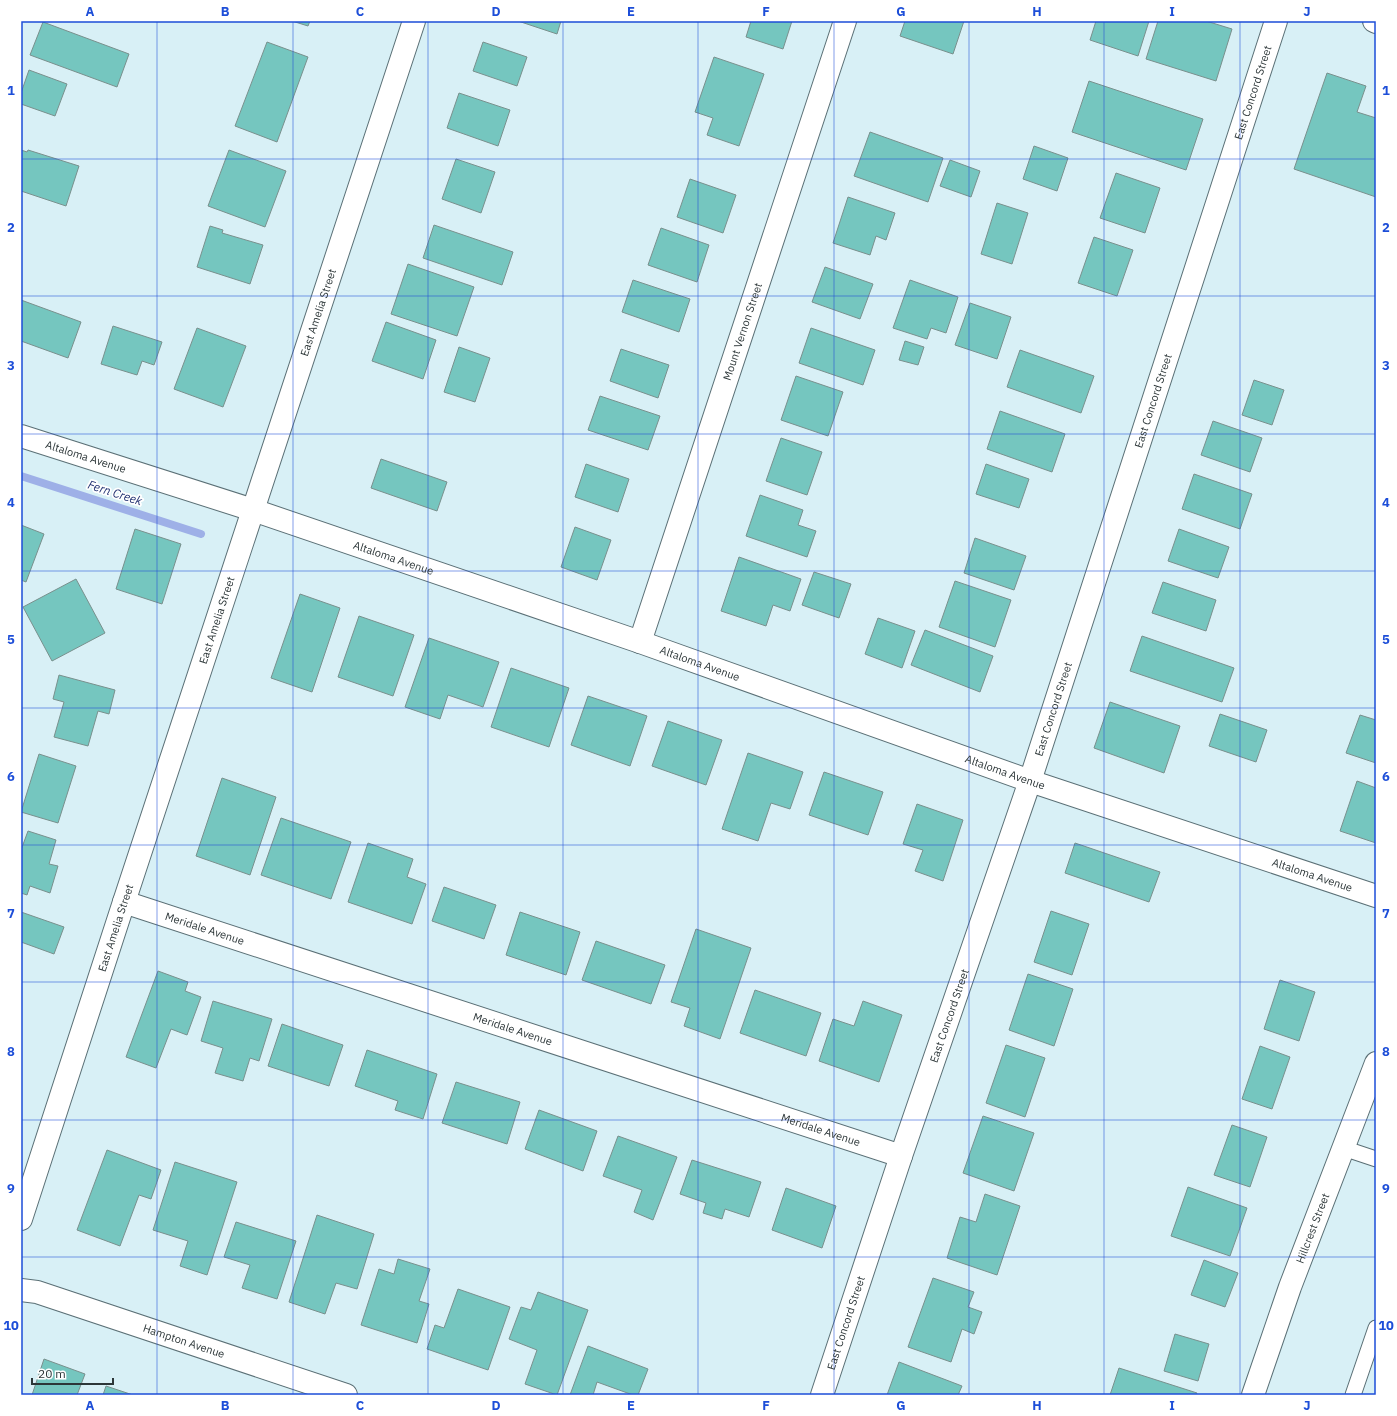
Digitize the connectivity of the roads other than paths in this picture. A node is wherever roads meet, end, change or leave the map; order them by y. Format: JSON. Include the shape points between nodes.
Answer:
{"nodes":[{"id":1,"x":414,"y":21,"type":"edge"},
{"id":2,"x":845,"y":21,"type":"edge"},
{"id":3,"x":1276,"y":21,"type":"edge"},
{"id":4,"x":21,"y":436,"type":"edge"},
{"id":5,"x":253,"y":510,"type":"junction"},
{"id":6,"x":640,"y":642,"type":"junction"},
{"id":7,"x":1030,"y":781,"type":"junction"},
{"id":8,"x":1376,"y":896,"type":"edge"},
{"id":9,"x":124,"y":902,"type":"junction"},
{"id":10,"x":1375,"y":1068,"type":"edge"},
{"id":11,"x":1343,"y":1148,"type":"junction"},
{"id":12,"x":901,"y":1156,"type":"junction"},
{"id":13,"x":1376,"y":1159,"type":"edge"},
{"id":14,"x":21,"y":1219,"type":"edge"},
{"id":15,"x":21,"y":1290,"type":"edge"},
{"id":16,"x":1376,"y":1328,"type":"edge"},
{"id":17,"x":346,"y":1395,"type":"edge"},
{"id":18,"x":822,"y":1395,"type":"edge"},
{"id":19,"x":1253,"y":1395,"type":"edge"},
{"id":20,"x":1353,"y":1395,"type":"edge"}],
"edges":[{"from":1,"to":5,"type":"street","name":"East Amelia Street"},
{"from":2,"to":6,"type":"street","name":"Mount Vernon Street"},
{"from":3,"to":7,"type":"street","name":"East Concord Street"},
{"from":4,"to":5,"type":"street","name":"Altaloma Avenue"},
{"from":5,"to":6,"type":"street","name":"Altaloma Avenue"},
{"from":5,"to":9,"type":"street","name":"East Amelia Street"},
{"from":6,"to":7,"type":"street","name":"Altaloma Avenue"},
{"from":7,"to":8,"type":"street","name":"Altaloma Avenue"},
{"from":7,"to":12,"type":"street","name":"East Concord Street"},
{"from":9,"to":12,"type":"street","name":"Meridale Avenue"},
{"from":9,"to":14,"type":"street","name":"East Amelia Street"},
{"from":10,"to":11,"type":"street","name":"Hillcrest Street"},
{"from":11,"to":13,"type":"lane"},
{"from":11,"to":19,"type":"street","name":"Hillcrest Street"},
{"from":12,"to":18,"type":"street","name":"East Concord Street"},
{"from":15,"to":17,"type":"street","name":"Hampton Avenue","via":[[37,1292]]},
{"from":16,"to":20,"type":"lane"}]}
